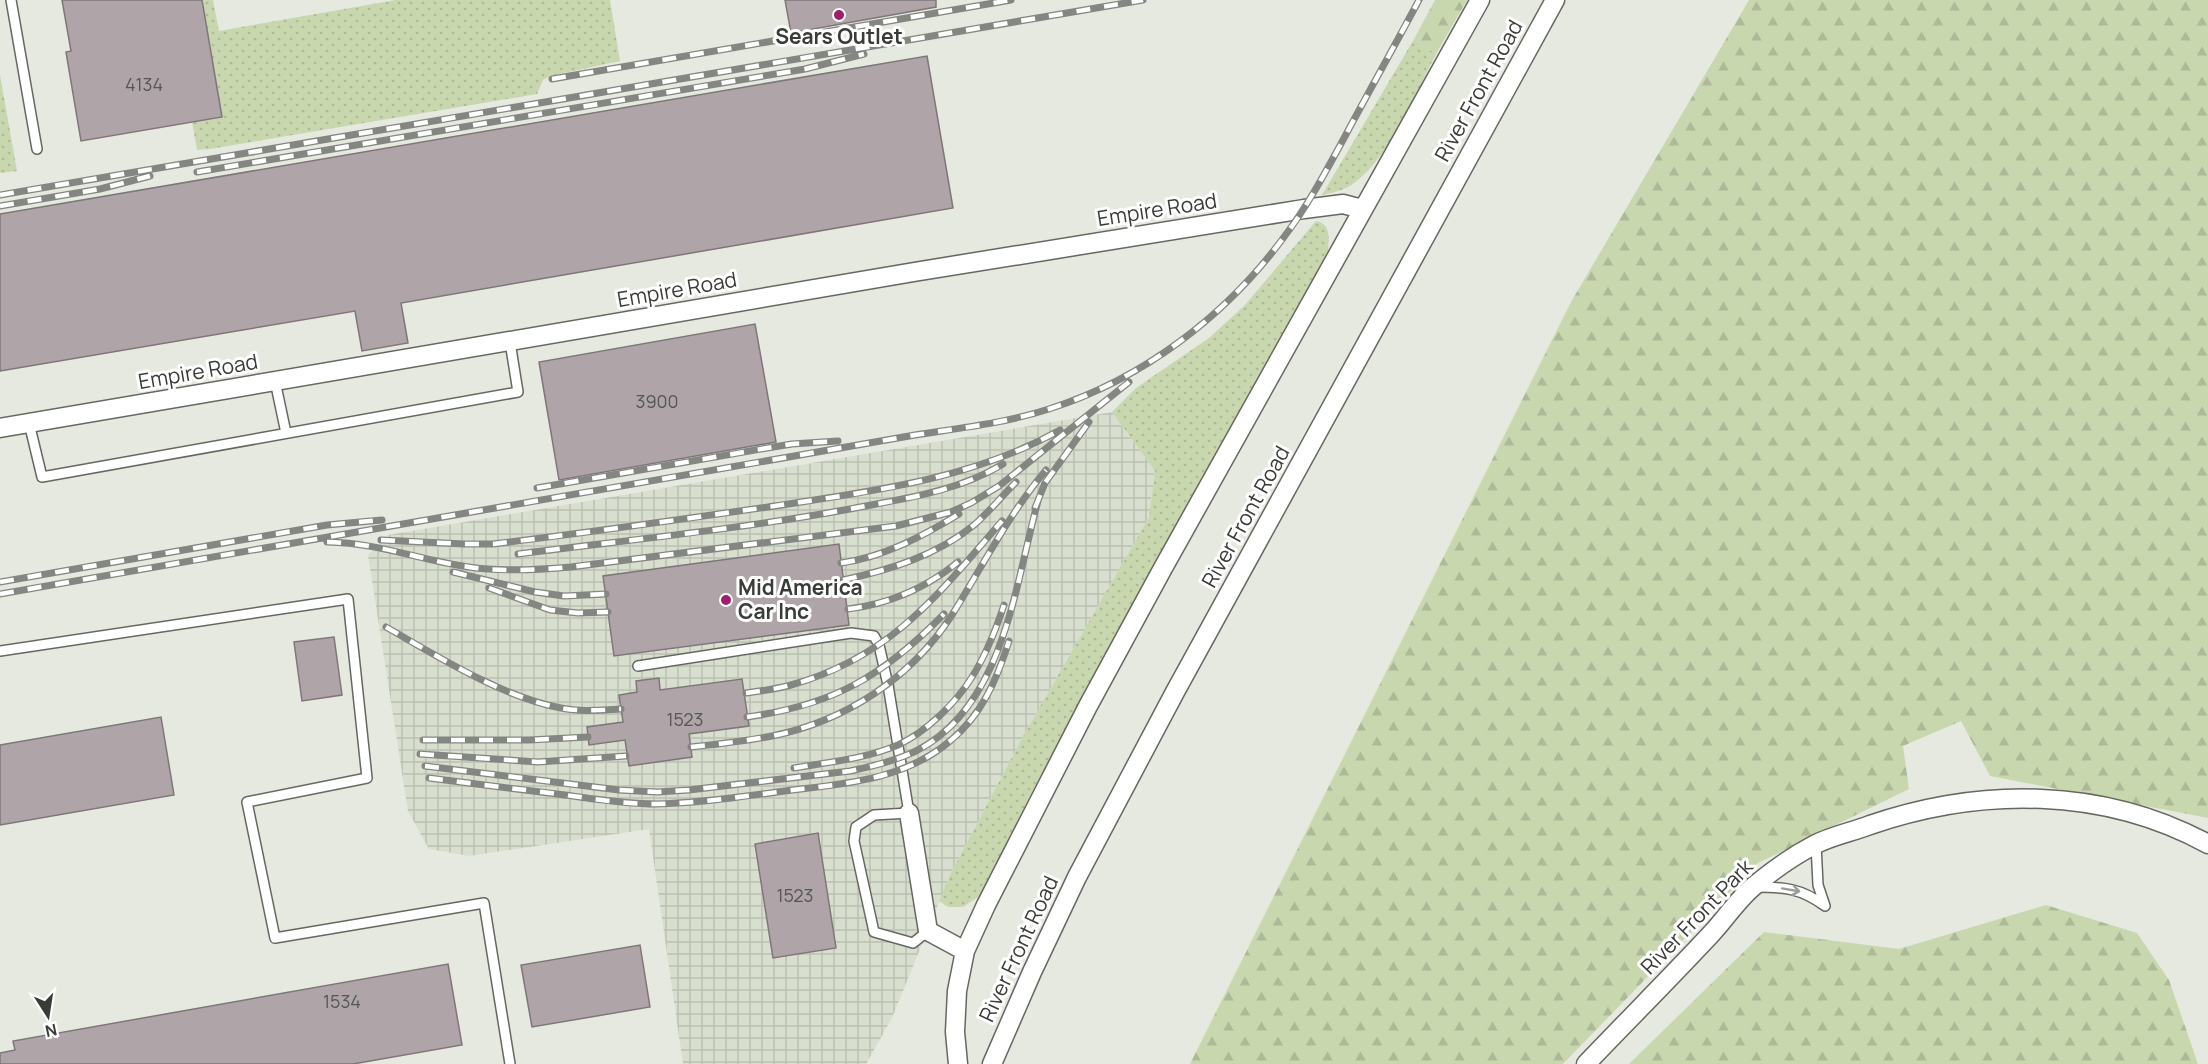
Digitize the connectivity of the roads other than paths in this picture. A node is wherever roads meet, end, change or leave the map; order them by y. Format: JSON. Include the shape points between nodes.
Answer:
{"nodes":[{"id":1,"x":11,"y":0,"type":"edge"},
{"id":2,"x":1480,"y":0,"type":"edge"},
{"id":3,"x":1555,"y":0,"type":"edge"},
{"id":4,"x":37,"y":149,"type":"dead end"},
{"id":5,"x":1362,"y":209,"type":"junction"},
{"id":6,"x":510,"y":342,"type":"junction"},
{"id":7,"x":275,"y":381,"type":"junction"},
{"id":8,"x":28,"y":423,"type":"junction"},
{"id":9,"x":0,"y":428,"type":"edge"},
{"id":10,"x":286,"y":434,"type":"junction"},
{"id":11,"x":0,"y":651,"type":"edge"},
{"id":12,"x":638,"y":666,"type":"dead end"},
{"id":13,"x":909,"y":813,"type":"junction"},
{"id":14,"x":1816,"y":844,"type":"junction"},
{"id":15,"x":2208,"y":844,"type":"edge"},
{"id":16,"x":1752,"y":887,"type":"junction"},
{"id":17,"x":928,"y":931,"type":"junction"},
{"id":18,"x":965,"y":951,"type":"junction"},
{"id":19,"x":510,"y":1064,"type":"edge"},
{"id":20,"x":958,"y":1064,"type":"edge"},
{"id":21,"x":992,"y":1064,"type":"edge"},
{"id":22,"x":1586,"y":1064,"type":"edge"}],
"edges":[{"from":1,"to":4,"type":"lane"},
{"from":2,"to":5,"type":"street","name":"River Front Road"},
{"from":3,"to":21,"type":"street","name":"River Front Road","via":[[1077,877]]},
{"from":5,"to":6,"type":"street","name":"Empire Road","via":[[1343,204],[1304,209]]},
{"from":5,"to":18,"type":"street","name":"River Front Road","via":[[1088,706]]},
{"from":6,"to":7,"type":"street","name":"Empire Road"},
{"from":6,"to":10,"type":"lane","via":[[518,392]]},
{"from":7,"to":8,"type":"street","name":"Empire Road"},
{"from":7,"to":10,"type":"lane"},
{"from":8,"to":9,"type":"street","name":"Empire Road"},
{"from":8,"to":10,"type":"lane","via":[[42,477]]},
{"from":11,"to":19,"type":"lane","via":[[348,599],[367,778],[247,802],[275,938],[484,903]]},
{"from":12,"to":13,"type":"lane","via":[[851,633],[874,636],[888,685]]},
{"from":13,"to":17,"type":"street"},
{"from":13,"to":17,"type":"lane","via":[[874,815],[856,827],[854,841],[874,932],[913,943]]},
{"from":14,"to":15,"type":"street","name":"River Front Park","via":[[1907,812],[2010,798],[2059,800],[2141,815]]},
{"from":14,"to":16,"type":"street","name":"River Front Park"},
{"from":16,"to":14,"type":"lane","one_way":true,"via":[[1802,892],[1825,906],[1818,885]]},
{"from":16,"to":22,"type":"street","name":"River Front Park"},
{"from":17,"to":18,"type":"street"},
{"from":18,"to":20,"type":"street","name":"River Front Road","via":[[957,991]]}]}
